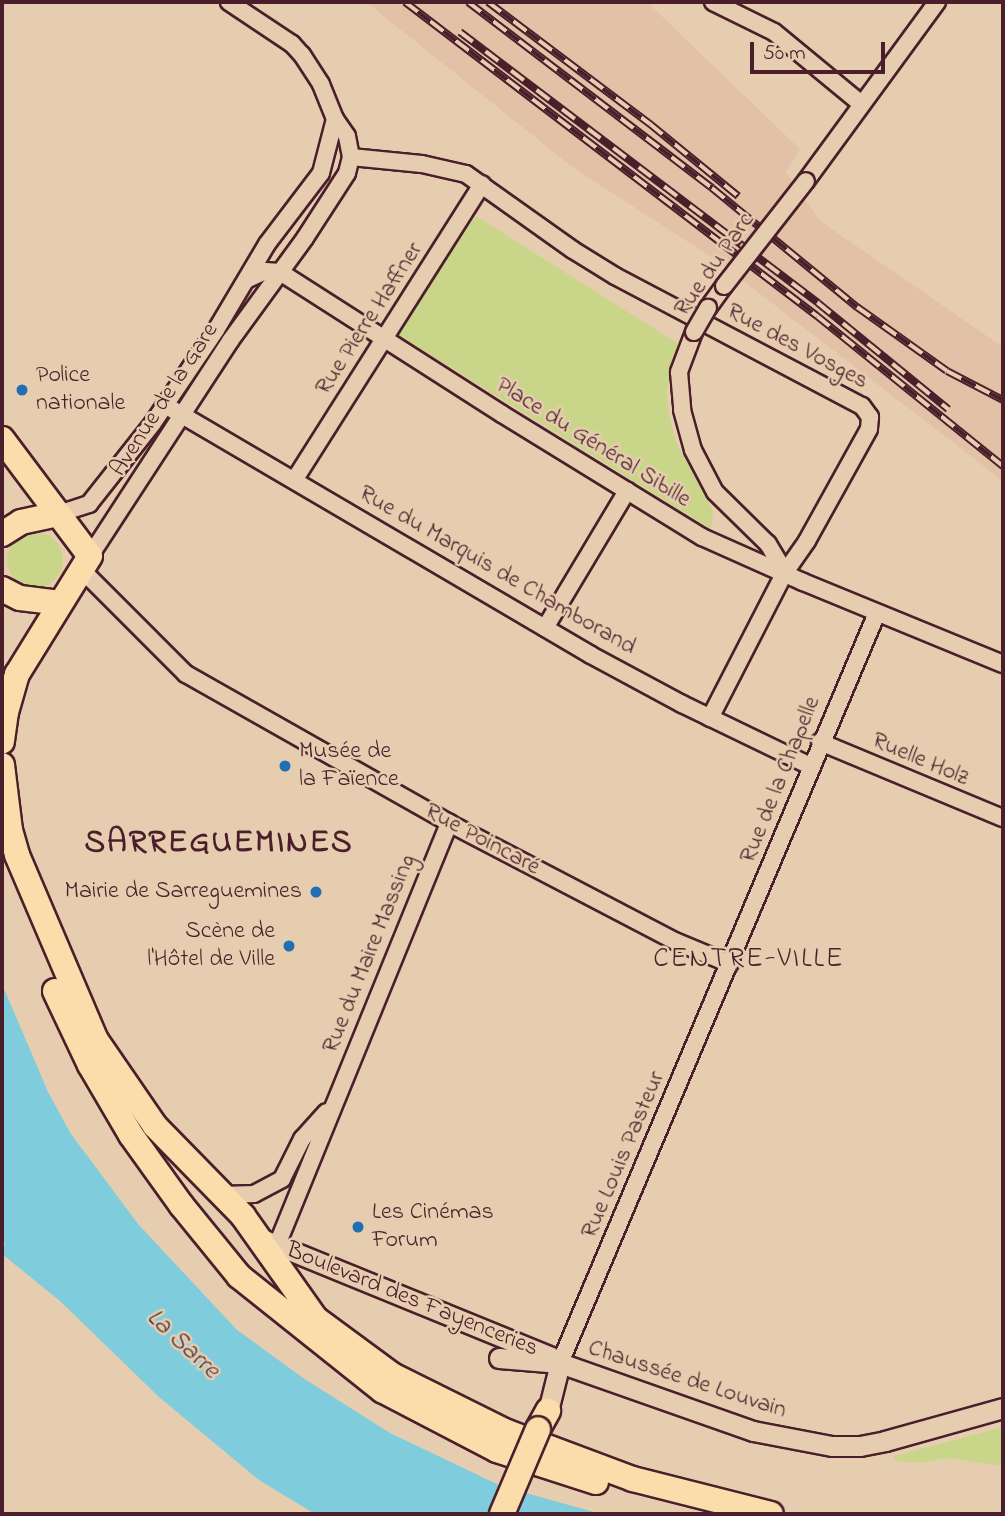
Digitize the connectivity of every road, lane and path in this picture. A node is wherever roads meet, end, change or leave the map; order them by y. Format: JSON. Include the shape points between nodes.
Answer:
{"nodes":[{"id":1,"x":229,"y":2,"type":"edge"},
{"id":2,"x":713,"y":2,"type":"edge"},
{"id":3,"x":937,"y":2,"type":"edge"},
{"id":4,"x":732,"y":5,"type":"edge"},
{"id":5,"x":860,"y":103,"type":"junction"},
{"id":6,"x":335,"y":120,"type":"junction"},
{"id":7,"x":351,"y":157,"type":"junction"},
{"id":8,"x":482,"y":184,"type":"junction"},
{"id":9,"x":280,"y":272,"type":"junction"},
{"id":10,"x":248,"y":279,"type":"junction"},
{"id":11,"x":385,"y":338,"type":"junction"},
{"id":12,"x":164,"y":405,"type":"junction"},
{"id":13,"x":182,"y":416,"type":"junction"},
{"id":14,"x":2,"y":439,"type":"edge"},
{"id":15,"x":295,"y":479,"type":"junction"},
{"id":16,"x":626,"y":491,"type":"junction"},
{"id":17,"x":58,"y":513,"type":"junction"},
{"id":18,"x":4,"y":531,"type":"edge"},
{"id":19,"x":85,"y":563,"type":"junction"},
{"id":20,"x":785,"y":572,"type":"junction"},
{"id":21,"x":2,"y":589,"type":"edge"},
{"id":22,"x":60,"y":603,"type":"junction"},
{"id":23,"x":877,"y":613,"type":"junction"},
{"id":24,"x":545,"y":628,"type":"junction"},
{"id":25,"x":1003,"y":664,"type":"edge"},
{"id":26,"x":710,"y":718,"type":"junction"},
{"id":27,"x":2,"y":742,"type":"edge"},
{"id":28,"x":820,"y":742,"type":"junction"},
{"id":29,"x":2,"y":765,"type":"edge"},
{"id":30,"x":810,"y":766,"type":"junction"},
{"id":31,"x":1003,"y":818,"type":"edge"},
{"id":32,"x":449,"y":823,"type":"junction"},
{"id":33,"x":2,"y":860,"type":"edge"},
{"id":34,"x":730,"y":964,"type":"junction"},
{"id":35,"x":334,"y":1102,"type":"junction"},
{"id":36,"x":318,"y":1121,"type":"junction"},
{"id":37,"x":222,"y":1195,"type":"junction"},
{"id":38,"x":270,"y":1252,"type":"junction"},
{"id":39,"x":499,"y":1358,"type":"dead end"},
{"id":40,"x":560,"y":1363,"type":"junction"},
{"id":41,"x":1003,"y":1408,"type":"edge"},
{"id":42,"x":543,"y":1420,"type":"joint"},
{"id":43,"x":502,"y":1514,"type":"edge"},
{"id":44,"x":713,"y":1514,"type":"edge"},
{"id":45,"x":771,"y":1514,"type":"edge"}],
"edges":[{"from":1,"to":6,"type":"street","via":[[288,41],[310,66]]},
{"from":2,"to":4,"type":"street"},
{"from":3,"to":5,"type":"street","name":"Rue du Parc"},
{"from":4,"to":5,"type":"street","via":[[775,32]]},
{"from":5,"to":20,"type":"street","name":"Rue du Parc","bridge":true,"via":[[724,286],[694,332],[679,372],[682,410],[693,450],[715,492],[768,544]]},
{"from":6,"to":7,"type":"street","via":[[347,136]]},
{"from":6,"to":10,"type":"street","name":"Avenue de la Gare","via":[[321,173],[267,244]]},
{"from":7,"to":8,"type":"street","name":"Rue des Vosges","via":[[445,167]]},
{"from":7,"to":9,"type":"street","name":"Avenue de la Gare","via":[[338,187]]},
{"from":8,"to":11,"type":"street","name":"Rue Pierre Haffner"},
{"from":8,"to":20,"type":"street","name":"Rue des Vosges","via":[[573,250],[643,293],[862,406],[870,417],[869,429]]},
{"from":9,"to":10,"type":"street","via":[[265,271]]},
{"from":9,"to":11,"type":"street","name":"Place du Général Sibille"},
{"from":9,"to":13,"type":"street","name":"Avenue de la Gare"},
{"from":10,"to":12,"type":"street","name":"Avenue de la Gare"},
{"from":11,"to":15,"type":"street","name":"Rue Pierre Haffner"},
{"from":11,"to":16,"type":"street","name":"Place du Général Sibille"},
{"from":12,"to":13,"type":"street","name":"Rue du Marquis de Chamborand"},
{"from":12,"to":17,"type":"street","name":"Avenue de la Gare","via":[[89,505]]},
{"from":13,"to":15,"type":"street","name":"Rue du Marquis de Chamborand"},
{"from":13,"to":19,"type":"street","name":"Avenue de la Gare"},
{"from":14,"to":17,"type":"main road"},
{"from":15,"to":24,"type":"street","name":"Rue du Marquis de Chamborand"},
{"from":16,"to":20,"type":"street","name":"Place du Général Sibille","via":[[702,537]]},
{"from":16,"to":24,"type":"street"},
{"from":17,"to":18,"type":"main road","via":[[31,518]]},
{"from":17,"to":19,"type":"main road"},
{"from":19,"to":22,"type":"main road"},
{"from":19,"to":32,"type":"street","name":"Rue Poincaré","via":[[186,674]]},
{"from":20,"to":23,"type":"street","name":"Place du Général Sibille"},
{"from":20,"to":26,"type":"street","name":"Rue des Vosges"},
{"from":21,"to":22,"type":"main road","via":[[20,598]]},
{"from":22,"to":27,"type":"main road","via":[[17,674]]},
{"from":23,"to":25,"type":"street","name":"Place du Général Sibille"},
{"from":23,"to":28,"type":"street","name":"Rue de la Chapelle"},
{"from":24,"to":26,"type":"street","name":"Rue du Marquis de Chamborand"},
{"from":26,"to":30,"type":"street","name":"Rue du Marquis de Chamborand"},
{"from":28,"to":30,"type":"street","name":"Rue de la Chapelle"},
{"from":28,"to":31,"type":"street","name":"Ruelle Holz"},
{"from":29,"to":37,"type":"main road","name":"Boulevard des Fayenceries","via":[[17,855],[96,1040],[155,1126]]},
{"from":30,"to":34,"type":"street","name":"Rue de la Chapelle"},
{"from":32,"to":34,"type":"street","name":"Rue Poincaré","via":[[677,942]]},
{"from":32,"to":35,"type":"street","name":"Rue du Maire Massing"},
{"from":33,"to":44,"type":"main road","via":[[90,1065],[145,1155],[239,1276],[382,1390],[429,1417],[497,1450]]},
{"from":34,"to":40,"type":"street","name":"Rue Louis Pasteur"},
{"from":35,"to":36,"type":"street","name":"Rue du Maire Massing"},
{"from":35,"to":38,"type":"street","name":"Rue du Maire Massing"},
{"from":36,"to":37,"type":"street","name":"Rue du Maire Massing","via":[[302,1139],[282,1179],[254,1194]]},
{"from":36,"to":38,"type":"street","name":"Rue du Maire Massing"},
{"from":37,"to":38,"type":"main road","name":"Boulevard des Fayenceries"},
{"from":38,"to":40,"type":"street","name":"Boulevard des Fayenceries","via":[[543,1352]]},
{"from":38,"to":45,"type":"main road","via":[[316,1319],[392,1376],[507,1432],[633,1479]]},
{"from":39,"to":40,"type":"street"},
{"from":40,"to":41,"type":"street","name":"Chaussée de Louvain","via":[[753,1431],[832,1446],[885,1441]]},
{"from":40,"to":42,"type":"street"},
{"from":42,"to":43,"type":"main road","bridge":true}]}
